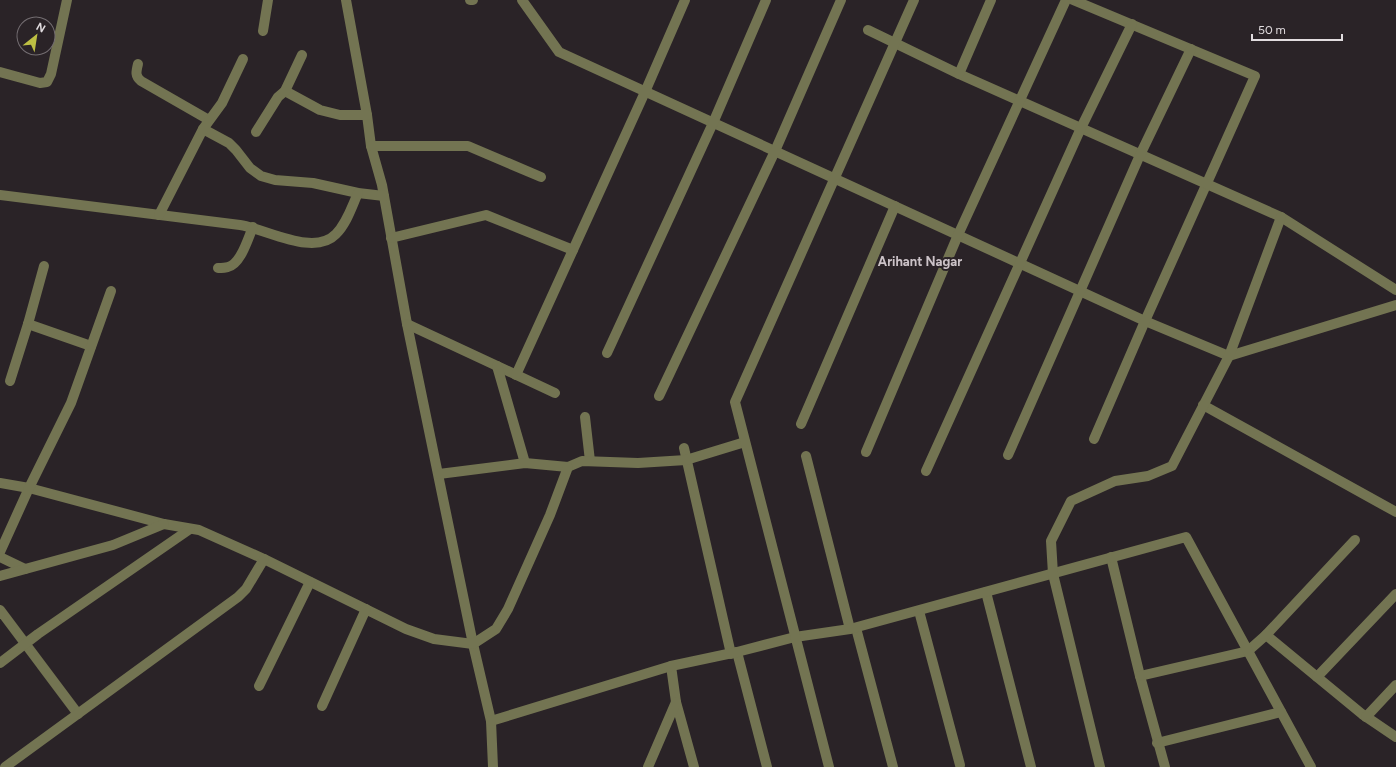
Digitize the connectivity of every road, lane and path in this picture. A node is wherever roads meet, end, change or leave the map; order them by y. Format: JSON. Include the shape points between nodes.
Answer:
{"nodes":[{"id":1,"x":67,"y":0,"type":"edge"},
{"id":2,"x":268,"y":0,"type":"edge"},
{"id":3,"x":346,"y":0,"type":"edge"},
{"id":4,"x":522,"y":0,"type":"edge"},
{"id":5,"x":685,"y":0,"type":"edge"},
{"id":6,"x":766,"y":0,"type":"edge"},
{"id":7,"x":841,"y":0,"type":"edge"},
{"id":8,"x":914,"y":0,"type":"edge"},
{"id":9,"x":991,"y":0,"type":"edge"},
{"id":10,"x":1066,"y":0,"type":"edge"},
{"id":11,"x":1073,"y":0,"type":"edge"},
{"id":12,"x":1132,"y":24,"type":"junction"},
{"id":13,"x":868,"y":30,"type":"dead end"},
{"id":14,"x":263,"y":31,"type":"dead end"},
{"id":15,"x":896,"y":43,"type":"junction"},
{"id":16,"x":1191,"y":49,"type":"junction"},
{"id":17,"x":302,"y":55,"type":"dead end"},
{"id":18,"x":243,"y":59,"type":"dead end"},
{"id":19,"x":138,"y":64,"type":"dead end"},
{"id":20,"x":0,"y":72,"type":"edge"},
{"id":21,"x":959,"y":74,"type":"junction"},
{"id":22,"x":285,"y":91,"type":"junction"},
{"id":23,"x":645,"y":92,"type":"junction"},
{"id":24,"x":1019,"y":100,"type":"junction"},
{"id":25,"x":367,"y":116,"type":"junction"},
{"id":26,"x":209,"y":120,"type":"junction"},
{"id":27,"x":713,"y":122,"type":"junction"},
{"id":28,"x":1081,"y":128,"type":"junction"},
{"id":29,"x":203,"y":129,"type":"junction"},
{"id":30,"x":256,"y":132,"type":"dead end"},
{"id":31,"x":371,"y":146,"type":"junction"},
{"id":32,"x":774,"y":151,"type":"junction"},
{"id":33,"x":1140,"y":155,"type":"junction"},
{"id":34,"x":541,"y":178,"type":"dead end"},
{"id":35,"x":835,"y":179,"type":"junction"},
{"id":36,"x":1206,"y":184,"type":"junction"},
{"id":37,"x":358,"y":193,"type":"junction"},
{"id":38,"x":0,"y":194,"type":"edge"},
{"id":39,"x":384,"y":196,"type":"junction"},
{"id":40,"x":895,"y":206,"type":"junction"},
{"id":41,"x":159,"y":215,"type":"junction"},
{"id":42,"x":1281,"y":217,"type":"junction"},
{"id":43,"x":252,"y":227,"type":"junction"},
{"id":44,"x":958,"y":235,"type":"junction"},
{"id":45,"x":391,"y":238,"type":"junction"},
{"id":46,"x":573,"y":250,"type":"junction"},
{"id":47,"x":1019,"y":263,"type":"junction"},
{"id":48,"x":44,"y":266,"type":"dead end"},
{"id":49,"x":218,"y":268,"type":"dead end"},
{"id":50,"x":111,"y":290,"type":"dead end"},
{"id":51,"x":1396,"y":290,"type":"edge"},
{"id":52,"x":1081,"y":292,"type":"junction"},
{"id":53,"x":1396,"y":305,"type":"edge"},
{"id":54,"x":1145,"y":321,"type":"junction"},
{"id":55,"x":28,"y":324,"type":"junction"},
{"id":56,"x":407,"y":324,"type":"junction"},
{"id":57,"x":91,"y":346,"type":"junction"},
{"id":58,"x":607,"y":353,"type":"dead end"},
{"id":59,"x":1229,"y":356,"type":"junction"},
{"id":60,"x":497,"y":366,"type":"junction"},
{"id":61,"x":516,"y":375,"type":"junction"},
{"id":62,"x":10,"y":381,"type":"dead end"},
{"id":63,"x":555,"y":393,"type":"dead end"},
{"id":64,"x":659,"y":396,"type":"dead end"},
{"id":65,"x":1203,"y":404,"type":"junction"},
{"id":66,"x":585,"y":417,"type":"dead end"},
{"id":67,"x":801,"y":424,"type":"dead end"},
{"id":68,"x":1094,"y":439,"type":"dead end"},
{"id":69,"x":745,"y":442,"type":"junction"},
{"id":70,"x":684,"y":448,"type":"dead end"},
{"id":71,"x":866,"y":452,"type":"dead end"},
{"id":72,"x":1008,"y":455,"type":"dead end"},
{"id":73,"x":806,"y":456,"type":"dead end"},
{"id":74,"x":686,"y":460,"type":"junction"},
{"id":75,"x":590,"y":462,"type":"junction"},
{"id":76,"x":524,"y":463,"type":"junction"},
{"id":77,"x":568,"y":467,"type":"junction"},
{"id":78,"x":926,"y":470,"type":"dead end"},
{"id":79,"x":439,"y":474,"type":"junction"},
{"id":80,"x":0,"y":483,"type":"edge"},
{"id":81,"x":29,"y":488,"type":"junction"},
{"id":82,"x":1396,"y":512,"type":"edge"},
{"id":83,"x":164,"y":524,"type":"junction"},
{"id":84,"x":190,"y":529,"type":"junction"},
{"id":85,"x":1355,"y":540,"type":"dead end"},
{"id":86,"x":0,"y":552,"type":"edge"},
{"id":87,"x":0,"y":557,"type":"edge"},
{"id":88,"x":1111,"y":557,"type":"junction"},
{"id":89,"x":264,"y":559,"type":"junction"},
{"id":90,"x":25,"y":569,"type":"junction"},
{"id":91,"x":1053,"y":574,"type":"junction"},
{"id":92,"x":0,"y":576,"type":"edge"},
{"id":93,"x":310,"y":582,"type":"junction"},
{"id":94,"x":986,"y":592,"type":"junction"},
{"id":95,"x":1396,"y":594,"type":"edge"},
{"id":96,"x":366,"y":609,"type":"junction"},
{"id":97,"x":0,"y":610,"type":"edge"},
{"id":98,"x":918,"y":611,"type":"junction"},
{"id":99,"x":853,"y":629,"type":"junction"},
{"id":100,"x":1266,"y":635,"type":"junction"},
{"id":101,"x":795,"y":637,"type":"junction"},
{"id":102,"x":24,"y":644,"type":"junction"},
{"id":103,"x":473,"y":644,"type":"junction"},
{"id":104,"x":1248,"y":651,"type":"junction"},
{"id":105,"x":734,"y":653,"type":"junction"},
{"id":106,"x":0,"y":663,"type":"edge"},
{"id":107,"x":671,"y":666,"type":"junction"},
{"id":108,"x":1140,"y":676,"type":"junction"},
{"id":109,"x":1317,"y":677,"type":"junction"},
{"id":110,"x":1396,"y":685,"type":"edge"},
{"id":111,"x":259,"y":686,"type":"dead end"},
{"id":112,"x":676,"y":702,"type":"junction"},
{"id":113,"x":322,"y":706,"type":"dead end"},
{"id":114,"x":1281,"y":712,"type":"junction"},
{"id":115,"x":78,"y":714,"type":"junction"},
{"id":116,"x":1366,"y":717,"type":"junction"},
{"id":117,"x":491,"y":721,"type":"junction"},
{"id":118,"x":1396,"y":737,"type":"edge"},
{"id":119,"x":1158,"y":743,"type":"junction"},
{"id":120,"x":960,"y":765,"type":"dead end"},
{"id":121,"x":5,"y":767,"type":"edge"},
{"id":122,"x":493,"y":767,"type":"edge"},
{"id":123,"x":648,"y":767,"type":"edge"},
{"id":124,"x":694,"y":767,"type":"edge"},
{"id":125,"x":767,"y":767,"type":"edge"},
{"id":126,"x":829,"y":767,"type":"edge"},
{"id":127,"x":893,"y":767,"type":"edge"},
{"id":128,"x":1031,"y":767,"type":"edge"},
{"id":129,"x":1100,"y":767,"type":"edge"},
{"id":130,"x":1165,"y":767,"type":"edge"},
{"id":131,"x":1311,"y":767,"type":"edge"}],
"edges":[{"from":1,"to":20,"type":"street","via":[[47,82],[40,83]]},
{"from":2,"to":14,"type":"street"},
{"from":3,"to":25,"type":"street"},
{"from":4,"to":23,"type":"street","via":[[559,52]]},
{"from":5,"to":23,"type":"street"},
{"from":6,"to":27,"type":"street"},
{"from":7,"to":32,"type":"street"},
{"from":8,"to":15,"type":"street"},
{"from":9,"to":21,"type":"street"},
{"from":10,"to":24,"type":"street"},
{"from":11,"to":12,"type":"street"},
{"from":12,"to":16,"type":"street"},
{"from":12,"to":28,"type":"street"},
{"from":13,"to":15,"type":"street"},
{"from":15,"to":21,"type":"street"},
{"from":15,"to":35,"type":"street"},
{"from":16,"to":33,"type":"street"},
{"from":16,"to":36,"type":"street","via":[[1255,76]]},
{"from":17,"to":22,"type":"street"},
{"from":18,"to":26,"type":"street","via":[[222,103]]},
{"from":19,"to":26,"type":"street","via":[[136,74],[142,82]]},
{"from":21,"to":24,"type":"street"},
{"from":22,"to":25,"type":"street","via":[[320,110],[340,115]]},
{"from":22,"to":30,"type":"street","via":[[278,97]]},
{"from":23,"to":27,"type":"street"},
{"from":23,"to":46,"type":"street"},
{"from":24,"to":28,"type":"street"},
{"from":24,"to":44,"type":"street"},
{"from":25,"to":31,"type":"street"},
{"from":26,"to":29,"type":"street"},
{"from":27,"to":32,"type":"street"},
{"from":27,"to":58,"type":"street"},
{"from":28,"to":33,"type":"street"},
{"from":28,"to":47,"type":"street"},
{"from":29,"to":37,"type":"street","via":[[229,143],[250,168],[261,176]]},
{"from":29,"to":41,"type":"street"},
{"from":31,"to":34,"type":"street","via":[[468,146]]},
{"from":31,"to":39,"type":"street"},
{"from":32,"to":35,"type":"street"},
{"from":32,"to":64,"type":"street"},
{"from":33,"to":36,"type":"street"},
{"from":33,"to":52,"type":"street"},
{"from":35,"to":40,"type":"street"},
{"from":35,"to":69,"type":"street","via":[[735,402]]},
{"from":36,"to":42,"type":"street"},
{"from":36,"to":54,"type":"street"},
{"from":37,"to":39,"type":"street"},
{"from":37,"to":43,"type":"street","via":[[342,226],[336,234],[322,242],[293,241]]},
{"from":38,"to":41,"type":"street"},
{"from":39,"to":45,"type":"street"},
{"from":40,"to":44,"type":"street"},
{"from":40,"to":67,"type":"street"},
{"from":41,"to":43,"type":"street"},
{"from":42,"to":51,"type":"street"},
{"from":42,"to":59,"type":"street"},
{"from":43,"to":49,"type":"street","via":[[236,263]]},
{"from":44,"to":47,"type":"street"},
{"from":44,"to":71,"type":"street"},
{"from":45,"to":46,"type":"street","via":[[486,215]]},
{"from":45,"to":56,"type":"street"},
{"from":46,"to":61,"type":"street"},
{"from":47,"to":52,"type":"street"},
{"from":47,"to":78,"type":"street"},
{"from":48,"to":55,"type":"street"},
{"from":50,"to":57,"type":"street"},
{"from":52,"to":54,"type":"street"},
{"from":52,"to":72,"type":"street"},
{"from":53,"to":59,"type":"street"},
{"from":54,"to":59,"type":"street"},
{"from":54,"to":68,"type":"street"},
{"from":55,"to":57,"type":"street"},
{"from":55,"to":62,"type":"street"},
{"from":56,"to":60,"type":"street"},
{"from":56,"to":79,"type":"street"},
{"from":57,"to":81,"type":"street","via":[[71,403]]},
{"from":59,"to":65,"type":"street"},
{"from":60,"to":61,"type":"street"},
{"from":60,"to":76,"type":"street"},
{"from":61,"to":63,"type":"street"},
{"from":65,"to":82,"type":"street"},
{"from":65,"to":91,"type":"street","via":[[1172,466],[1148,476],[1115,481],[1072,501],[1051,541]]},
{"from":66,"to":75,"type":"street"},
{"from":69,"to":74,"type":"street"},
{"from":69,"to":101,"type":"street"},
{"from":70,"to":74,"type":"street"},
{"from":73,"to":99,"type":"street"},
{"from":74,"to":75,"type":"street"},
{"from":74,"to":105,"type":"street"},
{"from":75,"to":77,"type":"street","via":[[582,461]]},
{"from":76,"to":77,"type":"street"},
{"from":76,"to":79,"type":"street"},
{"from":77,"to":103,"type":"street","via":[[550,515],[508,609],[496,629]]},
{"from":79,"to":103,"type":"street"},
{"from":80,"to":81,"type":"street"},
{"from":81,"to":83,"type":"street"},
{"from":81,"to":86,"type":"street"},
{"from":83,"to":84,"type":"street"},
{"from":83,"to":90,"type":"street","via":[[113,545]]},
{"from":84,"to":89,"type":"street","via":[[212,535]]},
{"from":84,"to":102,"type":"street"},
{"from":85,"to":100,"type":"street"},
{"from":87,"to":90,"type":"street"},
{"from":88,"to":91,"type":"street"},
{"from":88,"to":104,"type":"street","via":[[1186,537]]},
{"from":88,"to":108,"type":"street"},
{"from":89,"to":93,"type":"street"},
{"from":89,"to":115,"type":"street","via":[[246,589],[238,597]]},
{"from":90,"to":92,"type":"street"},
{"from":91,"to":94,"type":"street"},
{"from":91,"to":129,"type":"street"},
{"from":93,"to":96,"type":"street"},
{"from":93,"to":111,"type":"street"},
{"from":94,"to":98,"type":"street"},
{"from":94,"to":128,"type":"street"},
{"from":95,"to":109,"type":"street"},
{"from":96,"to":103,"type":"street","via":[[406,629],[434,639]]},
{"from":96,"to":113,"type":"street"},
{"from":97,"to":102,"type":"street"},
{"from":98,"to":99,"type":"street"},
{"from":98,"to":120,"type":"street"},
{"from":99,"to":101,"type":"street"},
{"from":99,"to":127,"type":"street"},
{"from":100,"to":104,"type":"street"},
{"from":100,"to":109,"type":"street"},
{"from":101,"to":105,"type":"street"},
{"from":101,"to":126,"type":"street"},
{"from":102,"to":106,"type":"street"},
{"from":102,"to":115,"type":"street"},
{"from":103,"to":117,"type":"street"},
{"from":104,"to":108,"type":"street"},
{"from":104,"to":114,"type":"street"},
{"from":105,"to":107,"type":"street"},
{"from":105,"to":125,"type":"street"},
{"from":107,"to":112,"type":"street"},
{"from":107,"to":117,"type":"street"},
{"from":108,"to":119,"type":"street"},
{"from":109,"to":116,"type":"street"},
{"from":110,"to":116,"type":"street"},
{"from":112,"to":123,"type":"street"},
{"from":112,"to":124,"type":"street"},
{"from":114,"to":119,"type":"street"},
{"from":114,"to":131,"type":"street"},
{"from":115,"to":121,"type":"street"},
{"from":116,"to":118,"type":"street"},
{"from":117,"to":122,"type":"street"},
{"from":119,"to":130,"type":"street"}]}
